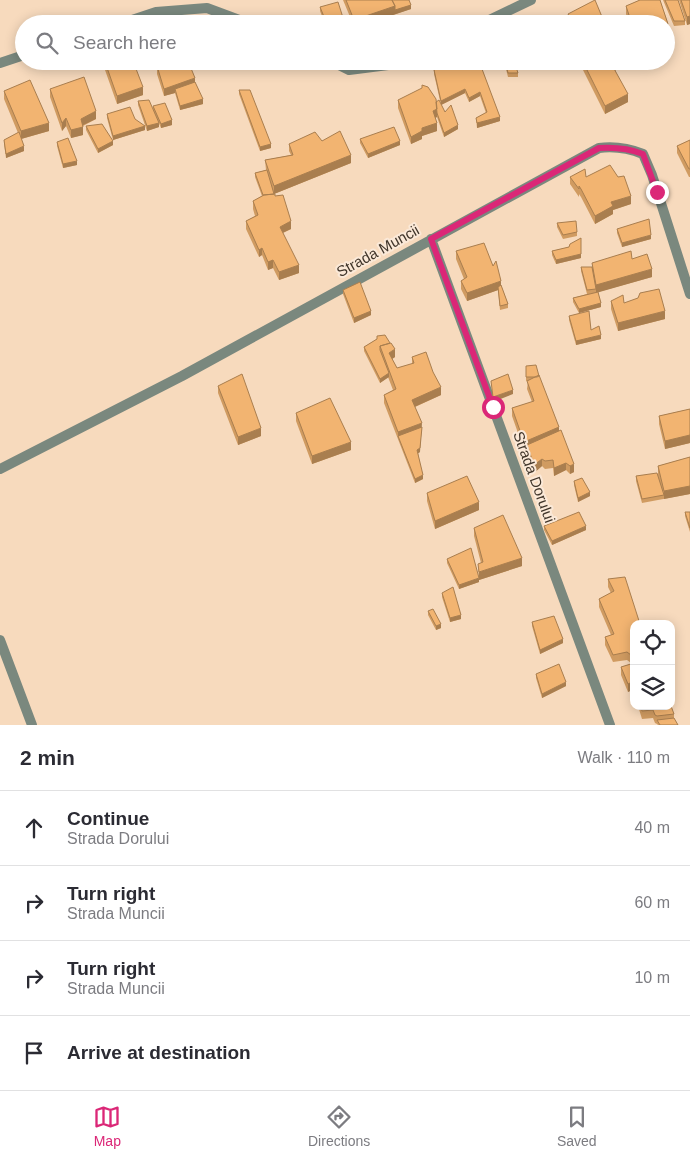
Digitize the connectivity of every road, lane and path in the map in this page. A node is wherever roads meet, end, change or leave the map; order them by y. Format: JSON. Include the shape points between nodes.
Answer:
{"nodes":[{"id":1,"x":531,"y":0,"type":"edge"},
{"id":2,"x":147,"y":15,"type":"edge"},
{"id":3,"x":226,"y":15,"type":"edge"},
{"id":4,"x":500,"y":15,"type":"edge"},
{"id":5,"x":15,"y":58,"type":"edge"},
{"id":6,"x":0,"y":63,"type":"edge"},
{"id":7,"x":431,"y":239,"type":"junction"},
{"id":8,"x":690,"y":294,"type":"edge"},
{"id":9,"x":0,"y":470,"type":"edge"},
{"id":10,"x":0,"y":640,"type":"edge"},
{"id":11,"x":32,"y":725,"type":"edge"},
{"id":12,"x":610,"y":725,"type":"edge"}],
"edges":[{"from":1,"to":4,"type":"street"},
{"from":2,"to":3,"type":"street","via":[[207,8]]},
{"from":5,"to":6,"type":"street"},
{"from":7,"to":8,"type":"street","name":"Strada Muncii","via":[[599,148],[630,149],[643,154],[652,175]]},
{"from":7,"to":9,"type":"street","name":"Strada Muncii","via":[[182,376]]},
{"from":7,"to":12,"type":"street","name":"Strada Dorului"},
{"from":10,"to":11,"type":"street"}]}
